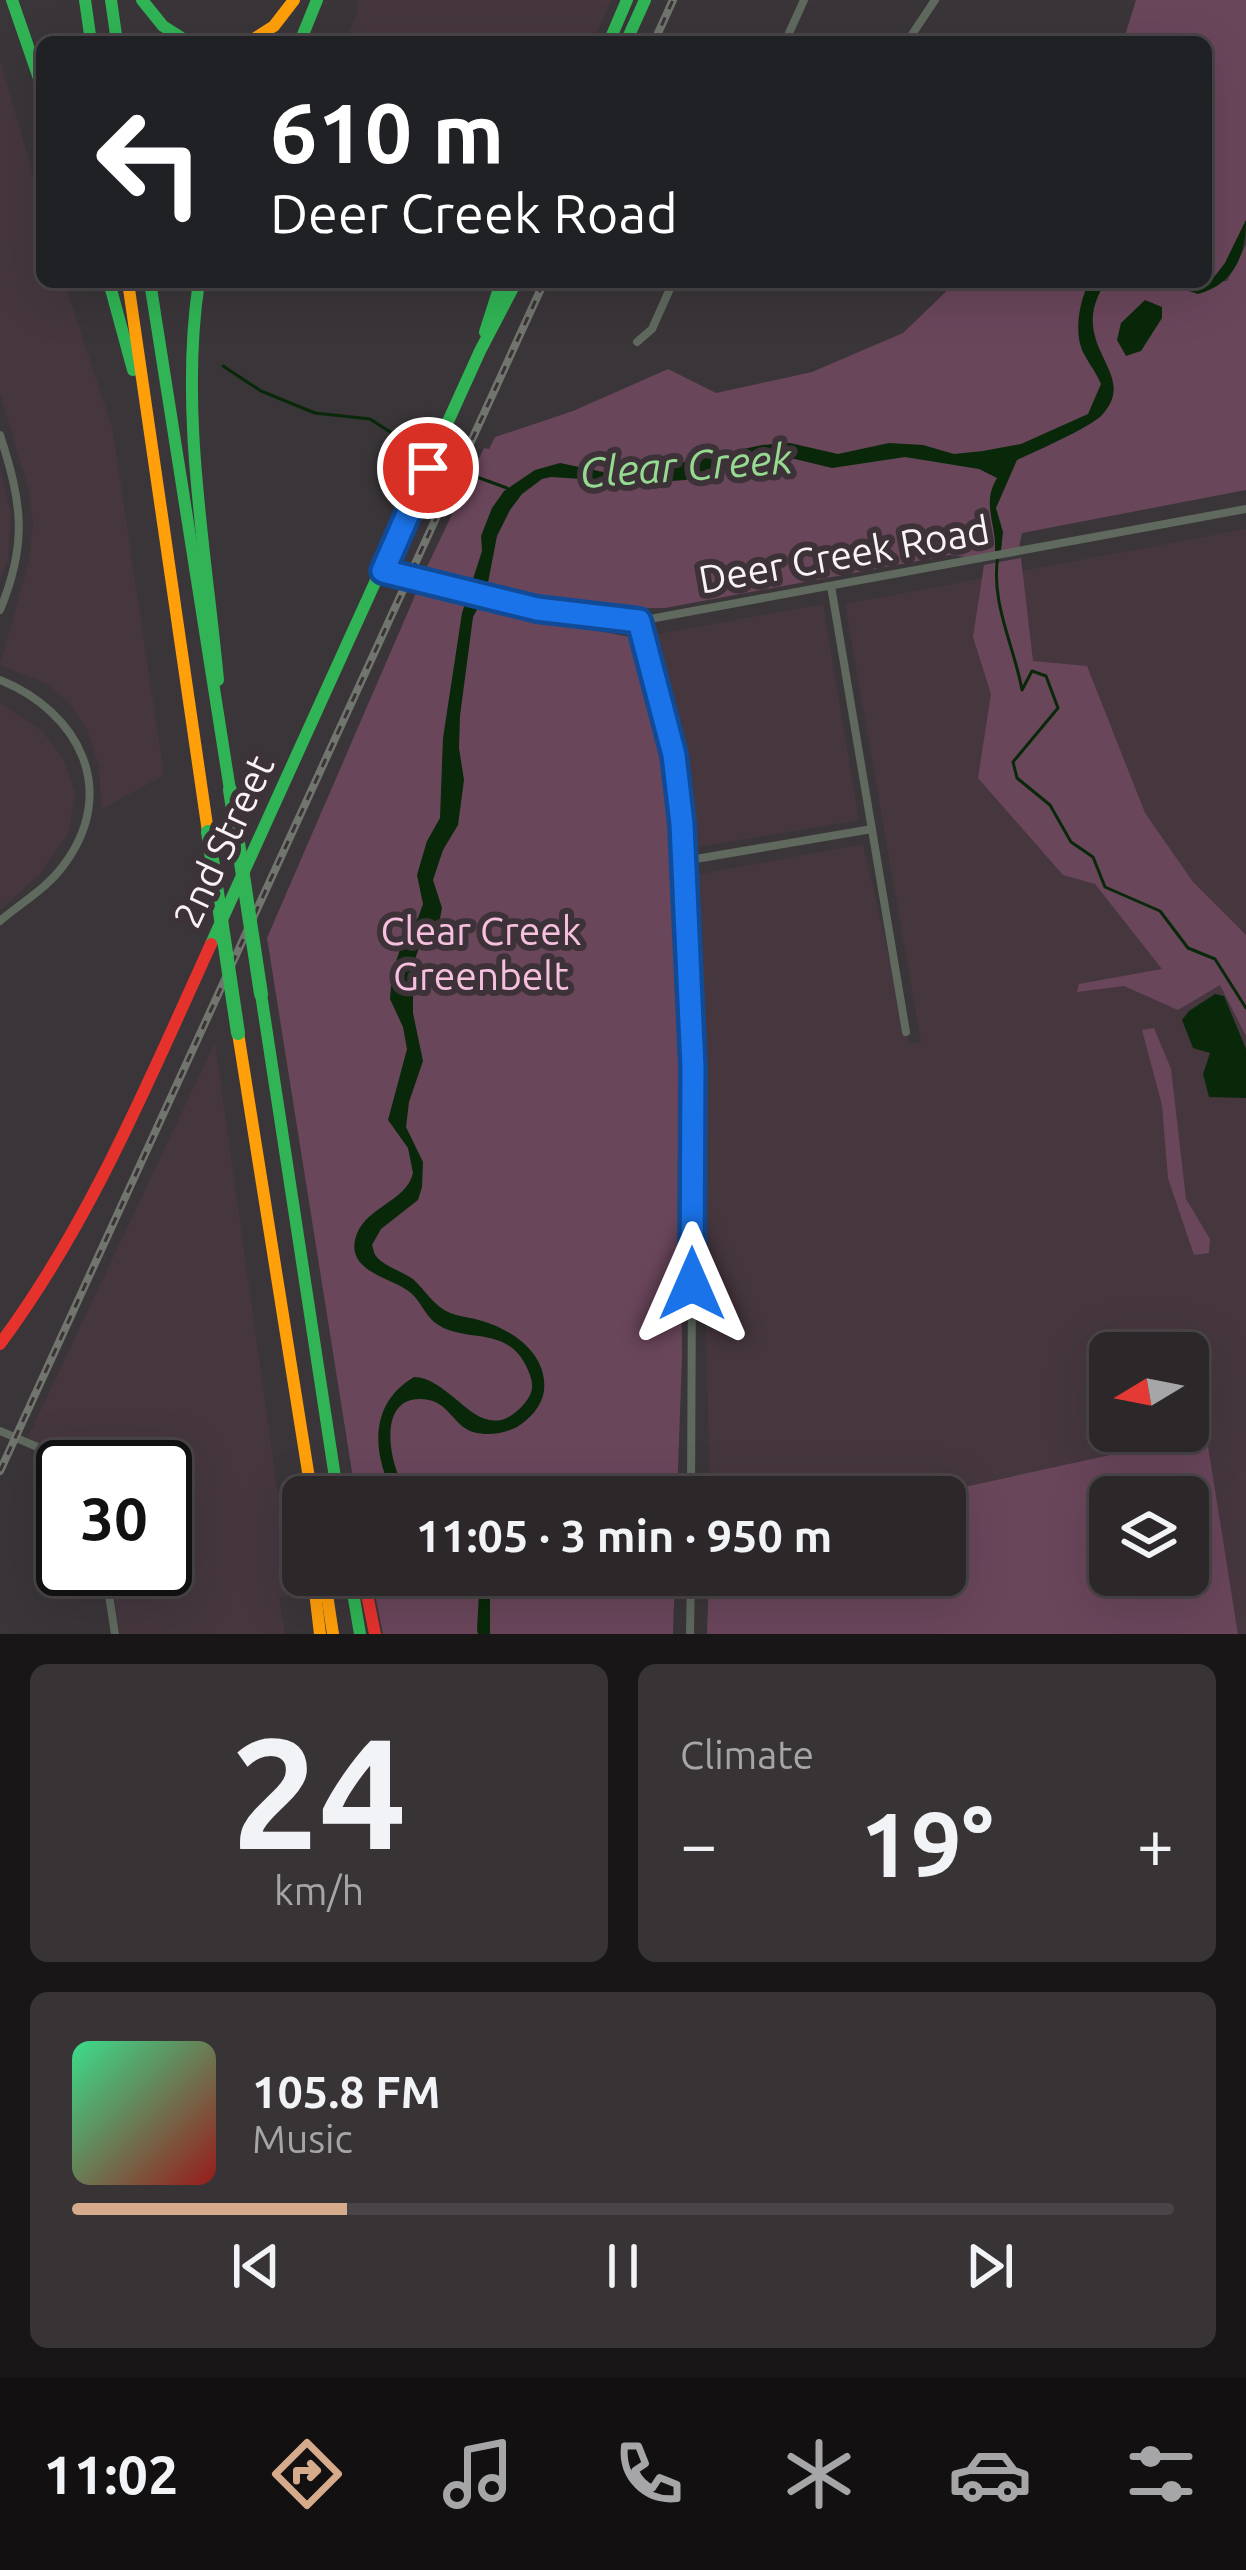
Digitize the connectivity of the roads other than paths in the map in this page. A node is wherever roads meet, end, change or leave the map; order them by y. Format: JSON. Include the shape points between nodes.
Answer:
{"nodes":[{"id":1,"x":12,"y":0,"type":"edge"},
{"id":2,"x":84,"y":0,"type":"edge"},
{"id":3,"x":111,"y":0,"type":"edge"},
{"id":4,"x":142,"y":0,"type":"edge"},
{"id":5,"x":294,"y":0,"type":"edge"},
{"id":6,"x":317,"y":0,"type":"edge"},
{"id":7,"x":627,"y":0,"type":"edge"},
{"id":8,"x":645,"y":0,"type":"edge"},
{"id":9,"x":804,"y":0,"type":"edge"},
{"id":10,"x":935,"y":0,"type":"edge"},
{"id":11,"x":90,"y":34,"type":"edge"},
{"id":12,"x":116,"y":36,"type":"edge"},
{"id":13,"x":179,"y":36,"type":"edge"},
{"id":14,"x":258,"y":36,"type":"edge"},
{"id":15,"x":302,"y":36,"type":"edge"},
{"id":16,"x":612,"y":36,"type":"edge"},
{"id":17,"x":629,"y":36,"type":"edge"},
{"id":18,"x":789,"y":36,"type":"edge"},
{"id":19,"x":911,"y":36,"type":"edge"},
{"id":20,"x":36,"y":70,"type":"edge"},
{"id":21,"x":111,"y":288,"type":"edge"},
{"id":22,"x":129,"y":288,"type":"edge"},
{"id":23,"x":152,"y":288,"type":"edge"},
{"id":24,"x":198,"y":288,"type":"edge"},
{"id":25,"x":499,"y":288,"type":"edge"},
{"id":26,"x":513,"y":288,"type":"edge"},
{"id":27,"x":671,"y":288,"type":"edge"},
{"id":28,"x":637,"y":342,"type":"dead end"},
{"id":29,"x":480,"y":351,"type":"junction"},
{"id":30,"x":0,"y":436,"type":"edge"},
{"id":31,"x":161,"y":496,"type":"junction"},
{"id":32,"x":1246,"y":509,"type":"edge"},
{"id":33,"x":383,"y":571,"type":"junction"},
{"id":34,"x":831,"y":586,"type":"junction"},
{"id":35,"x":0,"y":610,"type":"edge"},
{"id":36,"x":639,"y":621,"type":"junction"},
{"id":37,"x":0,"y":680,"type":"edge"},
{"id":38,"x":217,"y":709,"type":"junction"},
{"id":39,"x":872,"y":829,"type":"junction"},
{"id":40,"x":684,"y":861,"type":"junction"},
{"id":41,"x":0,"y":921,"type":"edge"},
{"id":42,"x":906,"y":1032,"type":"dead end"},
{"id":43,"x":0,"y":1345,"type":"edge"},
{"id":44,"x":0,"y":1431,"type":"edge"},
{"id":45,"x":36,"y":1446,"type":"edge"},
{"id":46,"x":305,"y":1476,"type":"edge"},
{"id":47,"x":338,"y":1476,"type":"edge"},
{"id":48,"x":691,"y":1476,"type":"edge"},
{"id":49,"x":109,"y":1596,"type":"edge"},
{"id":50,"x":316,"y":1596,"type":"edge"},
{"id":51,"x":327,"y":1596,"type":"edge"},
{"id":52,"x":354,"y":1596,"type":"edge"},
{"id":53,"x":368,"y":1596,"type":"edge"},
{"id":54,"x":691,"y":1596,"type":"edge"},
{"id":55,"x":115,"y":1634,"type":"edge"},
{"id":56,"x":320,"y":1634,"type":"edge"},
{"id":57,"x":333,"y":1634,"type":"edge"},
{"id":58,"x":360,"y":1634,"type":"edge"},
{"id":59,"x":376,"y":1634,"type":"edge"},
{"id":60,"x":690,"y":1634,"type":"edge"}],
"edges":[{"from":1,"to":20,"type":"main road"},
{"from":2,"to":11,"type":"main road"},
{"from":3,"to":12,"type":"main road"},
{"from":4,"to":13,"type":"main road"},
{"from":5,"to":14,"type":"main road"},
{"from":6,"to":15,"type":"main road"},
{"from":7,"to":16,"type":"main road"},
{"from":8,"to":17,"type":"main road"},
{"from":9,"to":18,"type":"street"},
{"from":10,"to":19,"type":"street"},
{"from":21,"to":31,"type":"main road"},
{"from":22,"to":31,"type":"main road"},
{"from":23,"to":38,"type":"main road"},
{"from":24,"to":38,"type":"main road","via":[[192,404]]},
{"from":25,"to":29,"type":"main road","name":"2nd Street"},
{"from":26,"to":29,"type":"main road","name":"2nd Street"},
{"from":27,"to":28,"type":"street"},
{"from":29,"to":33,"type":"main road","name":"2nd Street"},
{"from":30,"to":35,"type":"street","via":[[21,535]]},
{"from":31,"to":46,"type":"main road","bridge":true},
{"from":32,"to":34,"type":"street","name":"Deer Creek Road"},
{"from":33,"to":36,"type":"street","name":"Deer Creek Road","via":[[571,616]]},
{"from":33,"to":43,"type":"main road","name":"2nd Street","via":[[103,1181]]},
{"from":34,"to":36,"type":"street","name":"Deer Creek Road"},
{"from":34,"to":39,"type":"street"},
{"from":36,"to":40,"type":"street","via":[[674,755]]},
{"from":37,"to":41,"type":"street","via":[[66,725],[82,754],[88,799],[66,863]]},
{"from":38,"to":47,"type":"main road","bridge":true},
{"from":39,"to":40,"type":"street"},
{"from":39,"to":42,"type":"street"},
{"from":40,"to":48,"type":"street","via":[[693,1067]]},
{"from":44,"to":45,"type":"street"},
{"from":49,"to":55,"type":"street"},
{"from":50,"to":56,"type":"main road"},
{"from":51,"to":57,"type":"main road"},
{"from":52,"to":58,"type":"main road"},
{"from":53,"to":59,"type":"main road"},
{"from":54,"to":60,"type":"street"}]}
